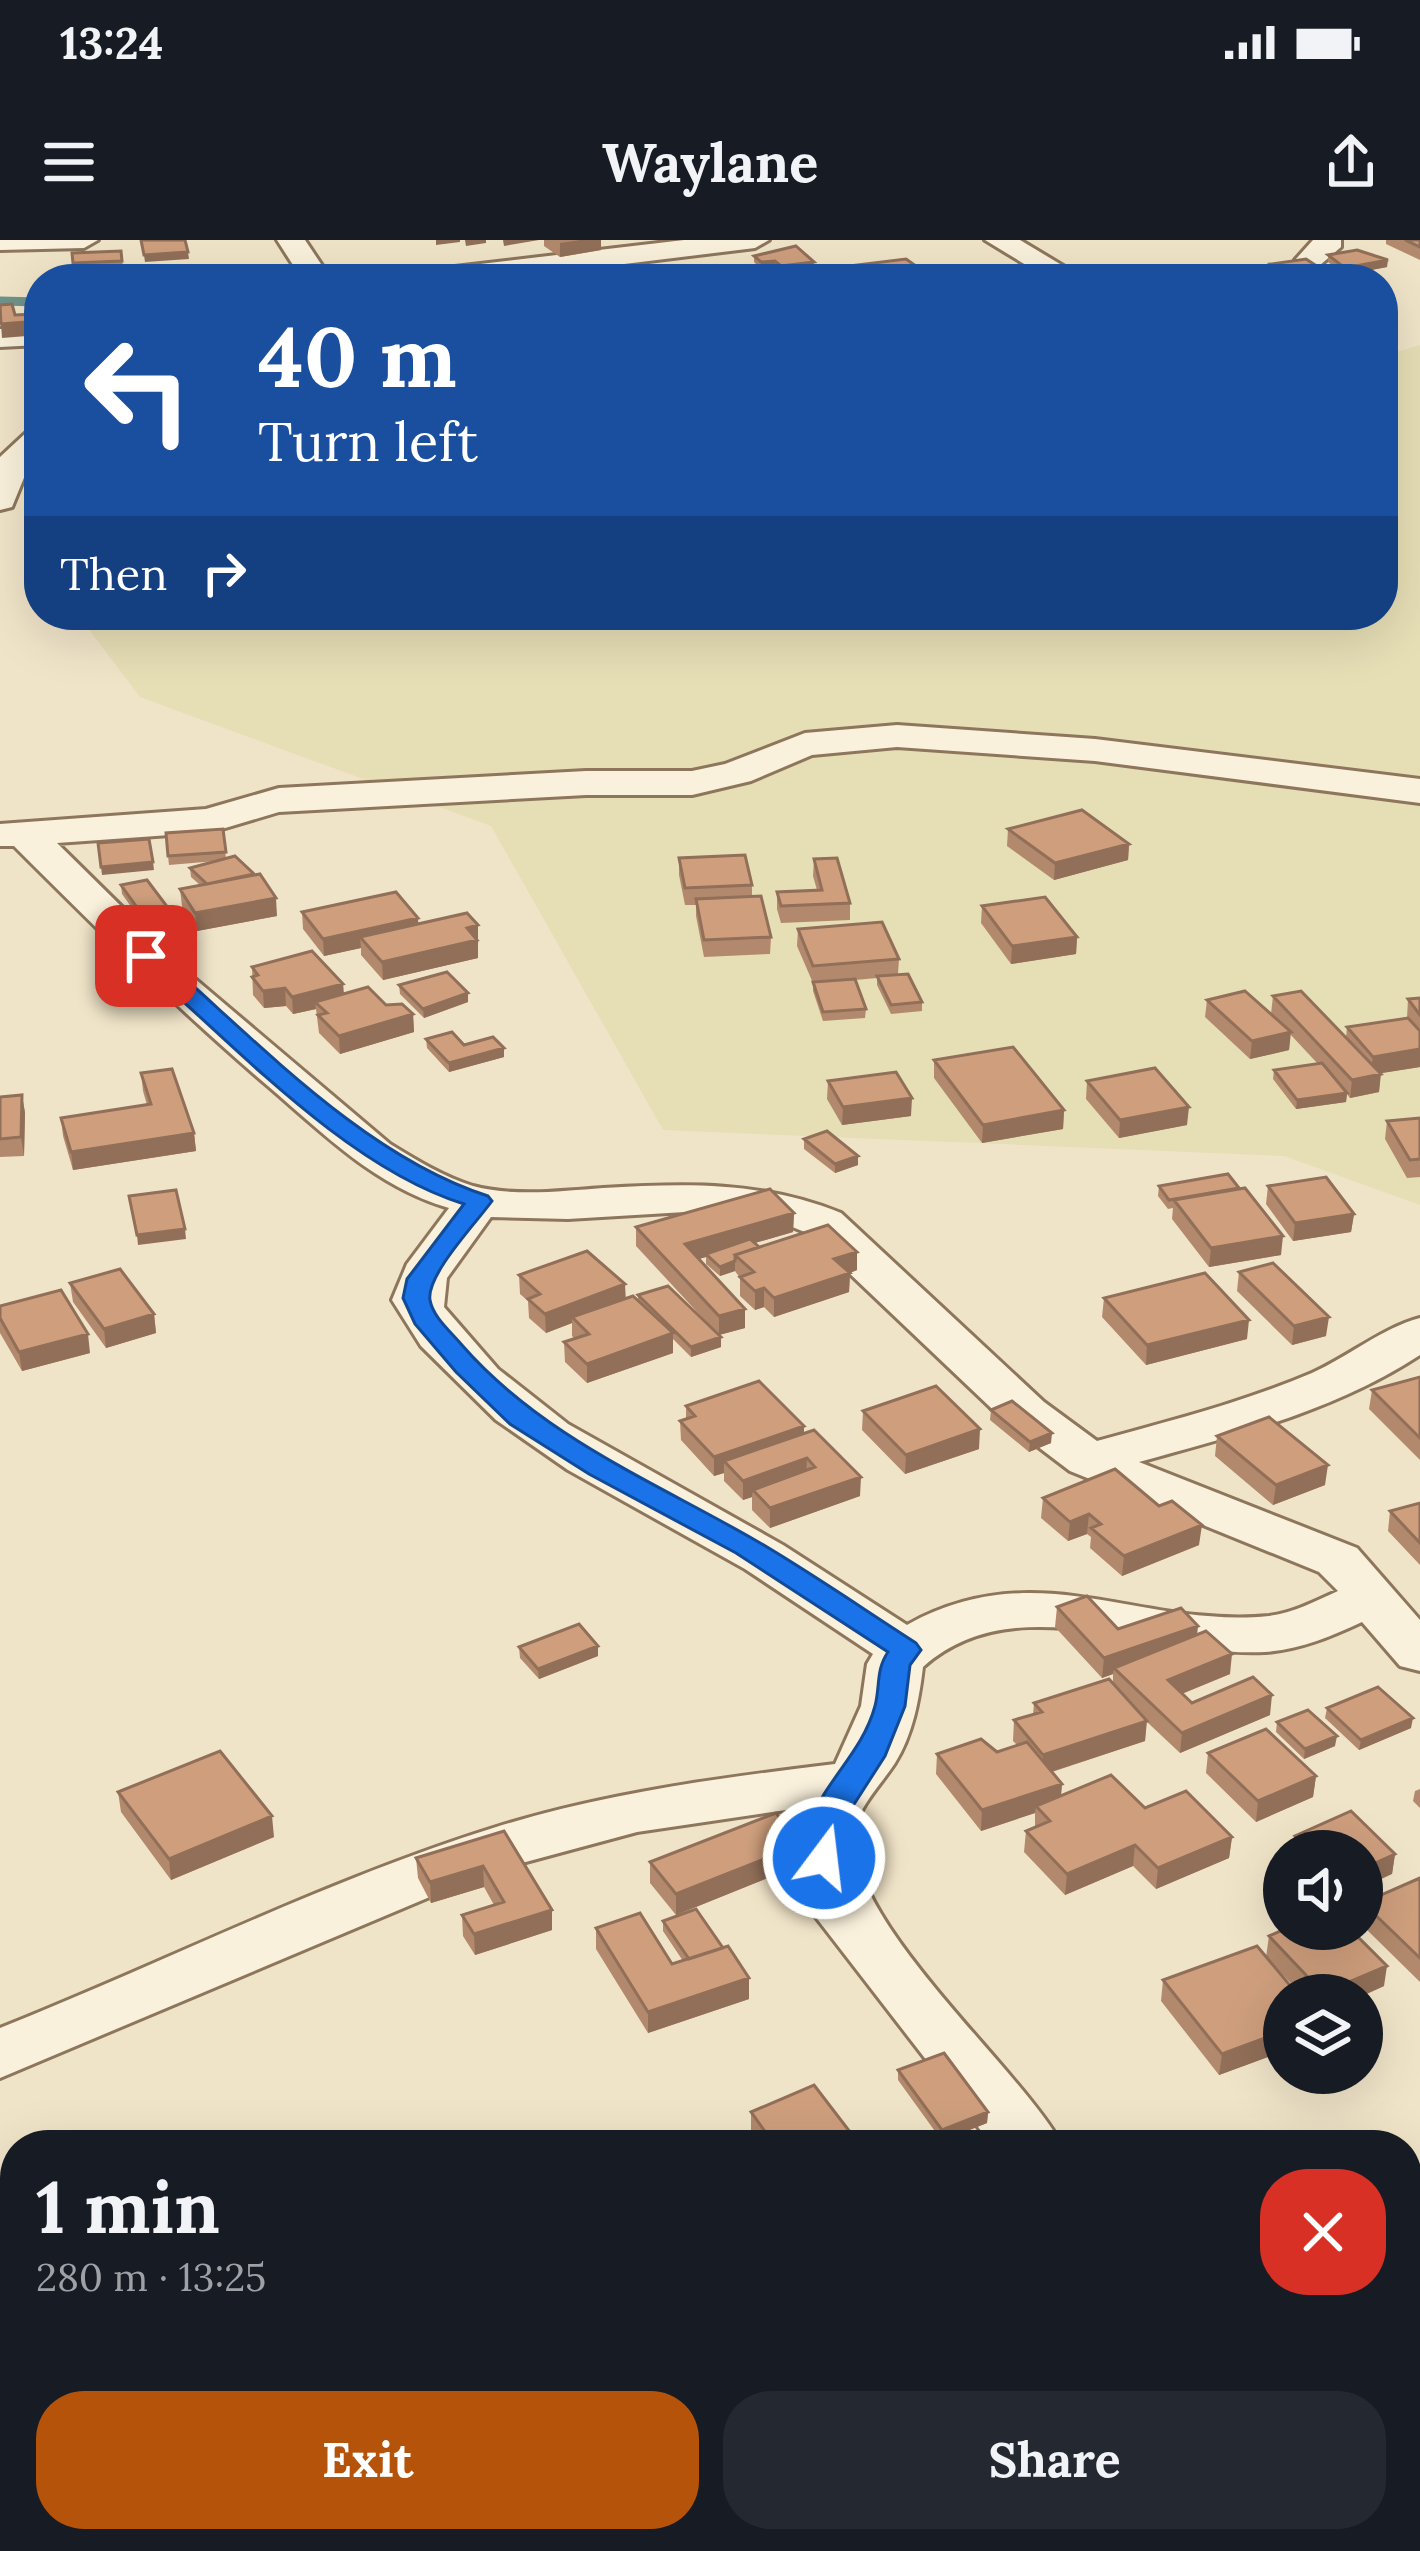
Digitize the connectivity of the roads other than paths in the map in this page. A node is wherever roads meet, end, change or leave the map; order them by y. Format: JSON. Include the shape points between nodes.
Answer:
{"nodes":[{"id":1,"x":84,"y":240,"type":"edge"},
{"id":2,"x":755,"y":240,"type":"edge"},
{"id":3,"x":999,"y":240,"type":"edge"},
{"id":4,"x":0,"y":242,"type":"edge"},
{"id":5,"x":554,"y":264,"type":"edge"},
{"id":6,"x":1043,"y":264,"type":"edge"},
{"id":7,"x":24,"y":451,"type":"edge"},
{"id":8,"x":0,"y":500,"type":"edge"},
{"id":9,"x":1420,"y":791,"type":"edge"},
{"id":10,"x":12,"y":834,"type":"edge"},
{"id":11,"x":479,"y":1201,"type":"junction"},
{"id":12,"x":1420,"y":1333,"type":"edge"},
{"id":13,"x":1088,"y":1460,"type":"junction"},
{"id":14,"x":1371,"y":1597,"type":"junction"},
{"id":15,"x":906,"y":1650,"type":"junction"},
{"id":16,"x":1420,"y":1653,"type":"edge"},
{"id":17,"x":854,"y":1781,"type":"junction"},
{"id":18,"x":0,"y":2054,"type":"edge"},
{"id":19,"x":1017,"y":2130,"type":"edge"}],
"edges":[{"from":1,"to":4,"type":"street"},
{"from":2,"to":5,"type":"street"},
{"from":3,"to":6,"type":"street"},
{"from":7,"to":8,"type":"street"},
{"from":9,"to":10,"type":"street","via":[[1095,750],[856,737],[799,745],[692,783],[279,800],[212,820]]},
{"from":10,"to":11,"type":"street","via":[[374,1154]]},
{"from":11,"to":13,"type":"street","via":[[745,1200],[806,1213]]},
{"from":11,"to":15,"type":"street","via":[[420,1279],[416,1298],[466,1366],[539,1430],[746,1547]]},
{"from":12,"to":13,"type":"street","via":[[1316,1394]]},
{"from":13,"to":14,"type":"street","via":[[1321,1551],[1356,1575]]},
{"from":14,"to":15,"type":"street","via":[[1268,1634],[1058,1609],[1007,1611],[941,1630]]},
{"from":14,"to":16,"type":"street"},
{"from":15,"to":17,"type":"street"},
{"from":17,"to":18,"type":"street","via":[[712,1799],[488,1852],[382,1889]]},
{"from":17,"to":19,"type":"street","via":[[826,1822],[824,1858],[846,1916]]}]}
